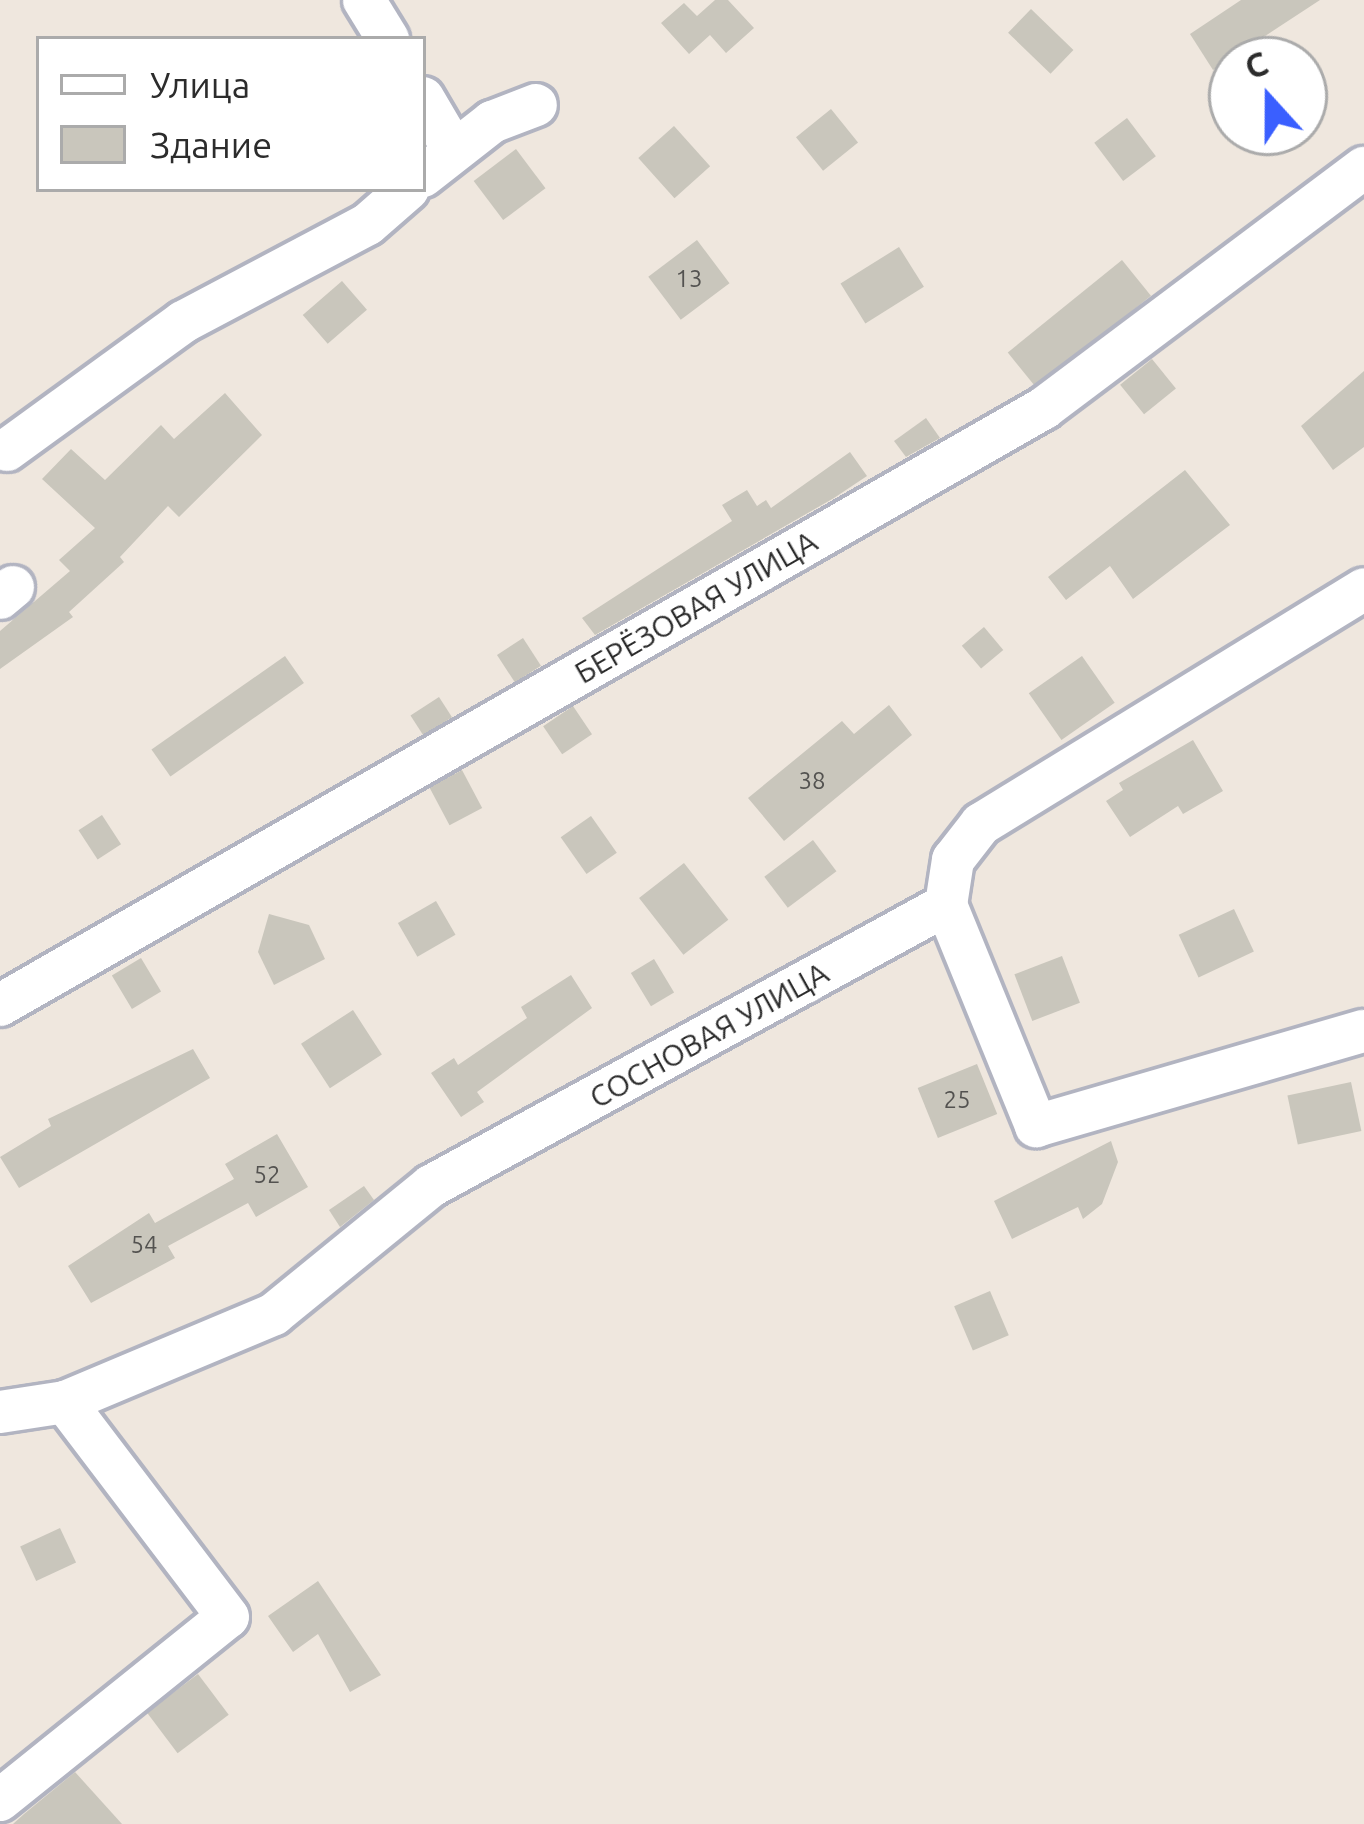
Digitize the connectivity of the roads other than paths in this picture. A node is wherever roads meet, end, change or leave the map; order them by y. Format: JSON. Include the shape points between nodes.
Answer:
{"nodes":[{"id":1,"x":364,"y":0,"type":"edge"},
{"id":2,"x":386,"y":36,"type":"edge"},
{"id":3,"x":536,"y":105,"type":"dead end"},
{"id":4,"x":426,"y":111,"type":"edge"},
{"id":5,"x":438,"y":162,"type":"edge"},
{"id":6,"x":1364,"y":168,"type":"edge"},
{"id":7,"x":405,"y":192,"type":"edge"},
{"id":8,"x":7,"y":450,"type":"dead end"},
{"id":9,"x":1364,"y":589,"type":"edge"},
{"id":10,"x":946,"y":905,"type":"junction"},
{"id":11,"x":0,"y":1005,"type":"edge"},
{"id":12,"x":1364,"y":1031,"type":"edge"},
{"id":13,"x":64,"y":1402,"type":"junction"},
{"id":14,"x":0,"y":1412,"type":"edge"},
{"id":15,"x":0,"y":1800,"type":"edge"}],
"edges":[{"from":1,"to":2,"type":"street"},
{"from":3,"to":5,"type":"street","via":[[492,122]]},
{"from":4,"to":5,"type":"street"},
{"from":6,"to":11,"type":"street","name":"БЕРЁЗОВАЯ УЛИЦА","via":[[1044,408]]},
{"from":7,"to":8,"type":"street","via":[[368,224],[183,322]]},
{"from":9,"to":10,"type":"street","via":[[981,824],[952,860]]},
{"from":10,"to":12,"type":"street","via":[[1036,1126]]},
{"from":10,"to":13,"type":"street","name":"СОСНОВАЯ УЛИЦА","via":[[431,1186],[274,1314]]},
{"from":13,"to":14,"type":"street","name":"СОСНОВАЯ УЛИЦА"},
{"from":13,"to":15,"type":"street","via":[[228,1617]]}]}
